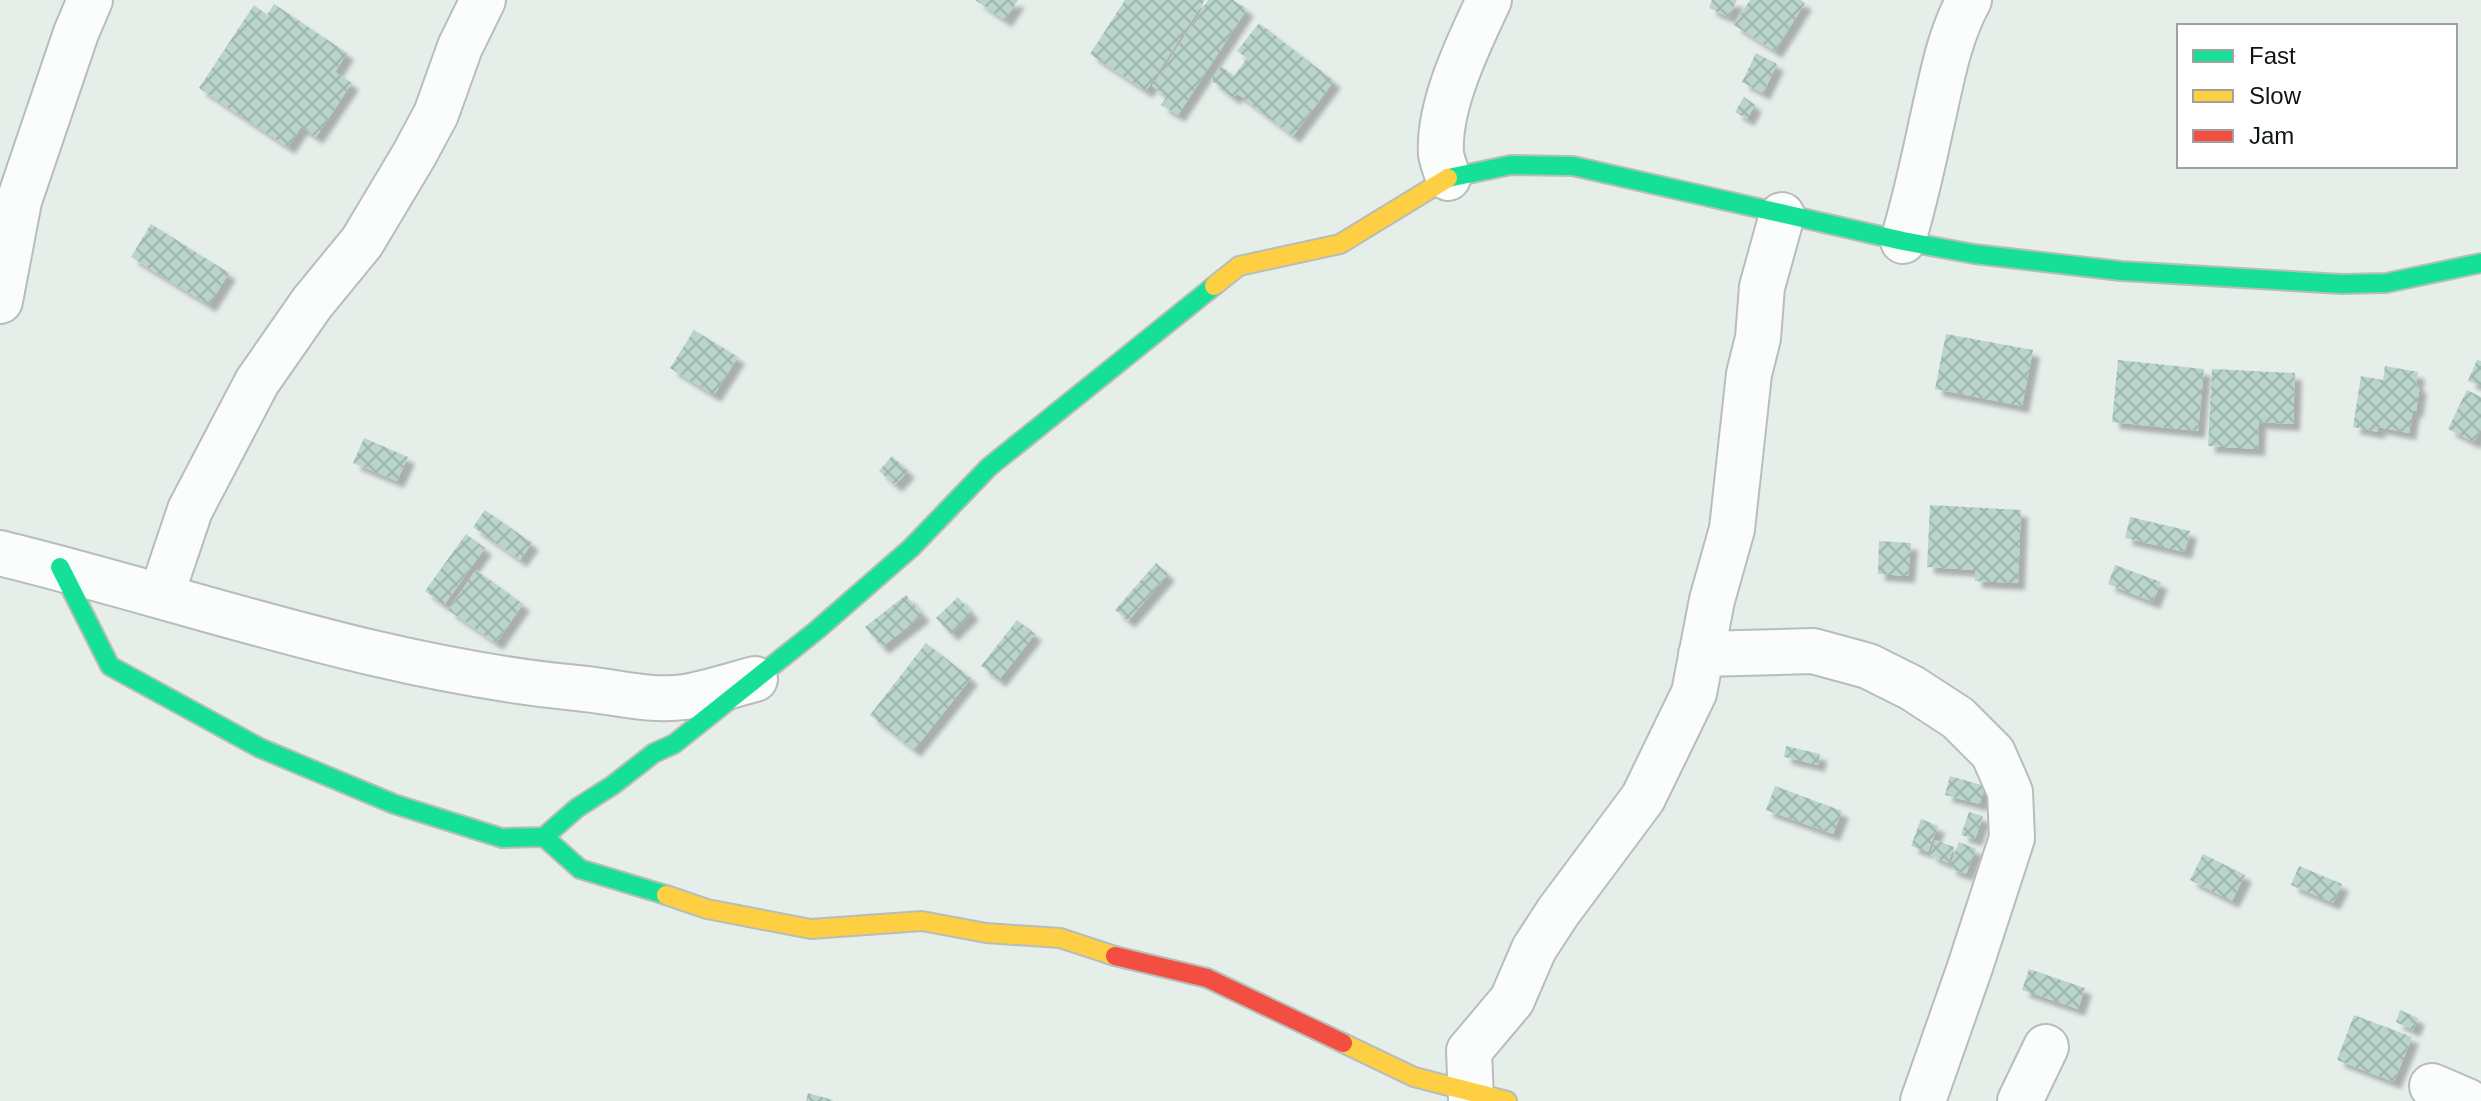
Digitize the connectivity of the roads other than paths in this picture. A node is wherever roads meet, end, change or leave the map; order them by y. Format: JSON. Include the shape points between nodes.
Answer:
{"nodes":[{"id":1,"x":90,"y":0,"type":"edge"},
{"id":2,"x":483,"y":0,"type":"edge"},
{"id":3,"x":1489,"y":0,"type":"edge"},
{"id":4,"x":1969,"y":0,"type":"edge"},
{"id":5,"x":1448,"y":178,"type":"junction"},
{"id":6,"x":1782,"y":215,"type":"junction"},
{"id":7,"x":1903,"y":241,"type":"junction"},
{"id":8,"x":2481,"y":263,"type":"edge"},
{"id":9,"x":0,"y":301,"type":"edge"},
{"id":10,"x":0,"y":553,"type":"edge"},
{"id":11,"x":60,"y":567,"type":"junction"},
{"id":12,"x":161,"y":596,"type":"junction"},
{"id":13,"x":1701,"y":654,"type":"junction"},
{"id":14,"x":755,"y":679,"type":"junction"},
{"id":15,"x":544,"y":837,"type":"junction"},
{"id":16,"x":2046,"y":1047,"type":"dead end"},
{"id":17,"x":1483,"y":1099,"type":"edge"},
{"id":18,"x":1923,"y":1101,"type":"edge"},
{"id":19,"x":2020,"y":1101,"type":"edge"}],
"edges":[{"from":1,"to":9,"type":"street","via":[[19,201]]},
{"from":2,"to":12,"type":"street","via":[[414,155],[362,242],[257,382],[190,510]]},
{"from":3,"to":5,"type":"street","via":[[1461,61],[1446,113],[1441,154]]},
{"from":4,"to":7,"type":"street","via":[[1943,73]]},
{"from":5,"to":6,"type":"street","via":[[1511,165],[1573,166]]},
{"from":5,"to":14,"type":"street","via":[[1340,244],[1239,266],[989,467],[911,548]]},
{"from":6,"to":7,"type":"street"},
{"from":6,"to":13,"type":"street","via":[[1762,287],[1732,529]]},
{"from":7,"to":8,"type":"street","via":[[2121,271],[2342,284],[2386,283]]},
{"from":10,"to":11,"type":"street"},
{"from":11,"to":12,"type":"street"},
{"from":11,"to":15,"type":"street","via":[[110,666],[260,748],[394,804],[502,838]]},
{"from":12,"to":14,"type":"street","via":[[407,663],[541,685],[635,698],[684,697]]},
{"from":13,"to":17,"type":"street","via":[[1694,693],[1643,798],[1534,949],[1512,1000],[1469,1051]]},
{"from":13,"to":18,"type":"street","via":[[1813,651],[1868,666],[1958,718],[1993,753],[2010,792],[2012,838]]},
{"from":14,"to":15,"type":"street"},
{"from":15,"to":17,"type":"street","via":[[580,869],[707,909],[811,929],[922,921],[986,933],[1060,938],[1129,961],[1207,978],[1414,1077]]},
{"from":16,"to":19,"type":"street"}]}
